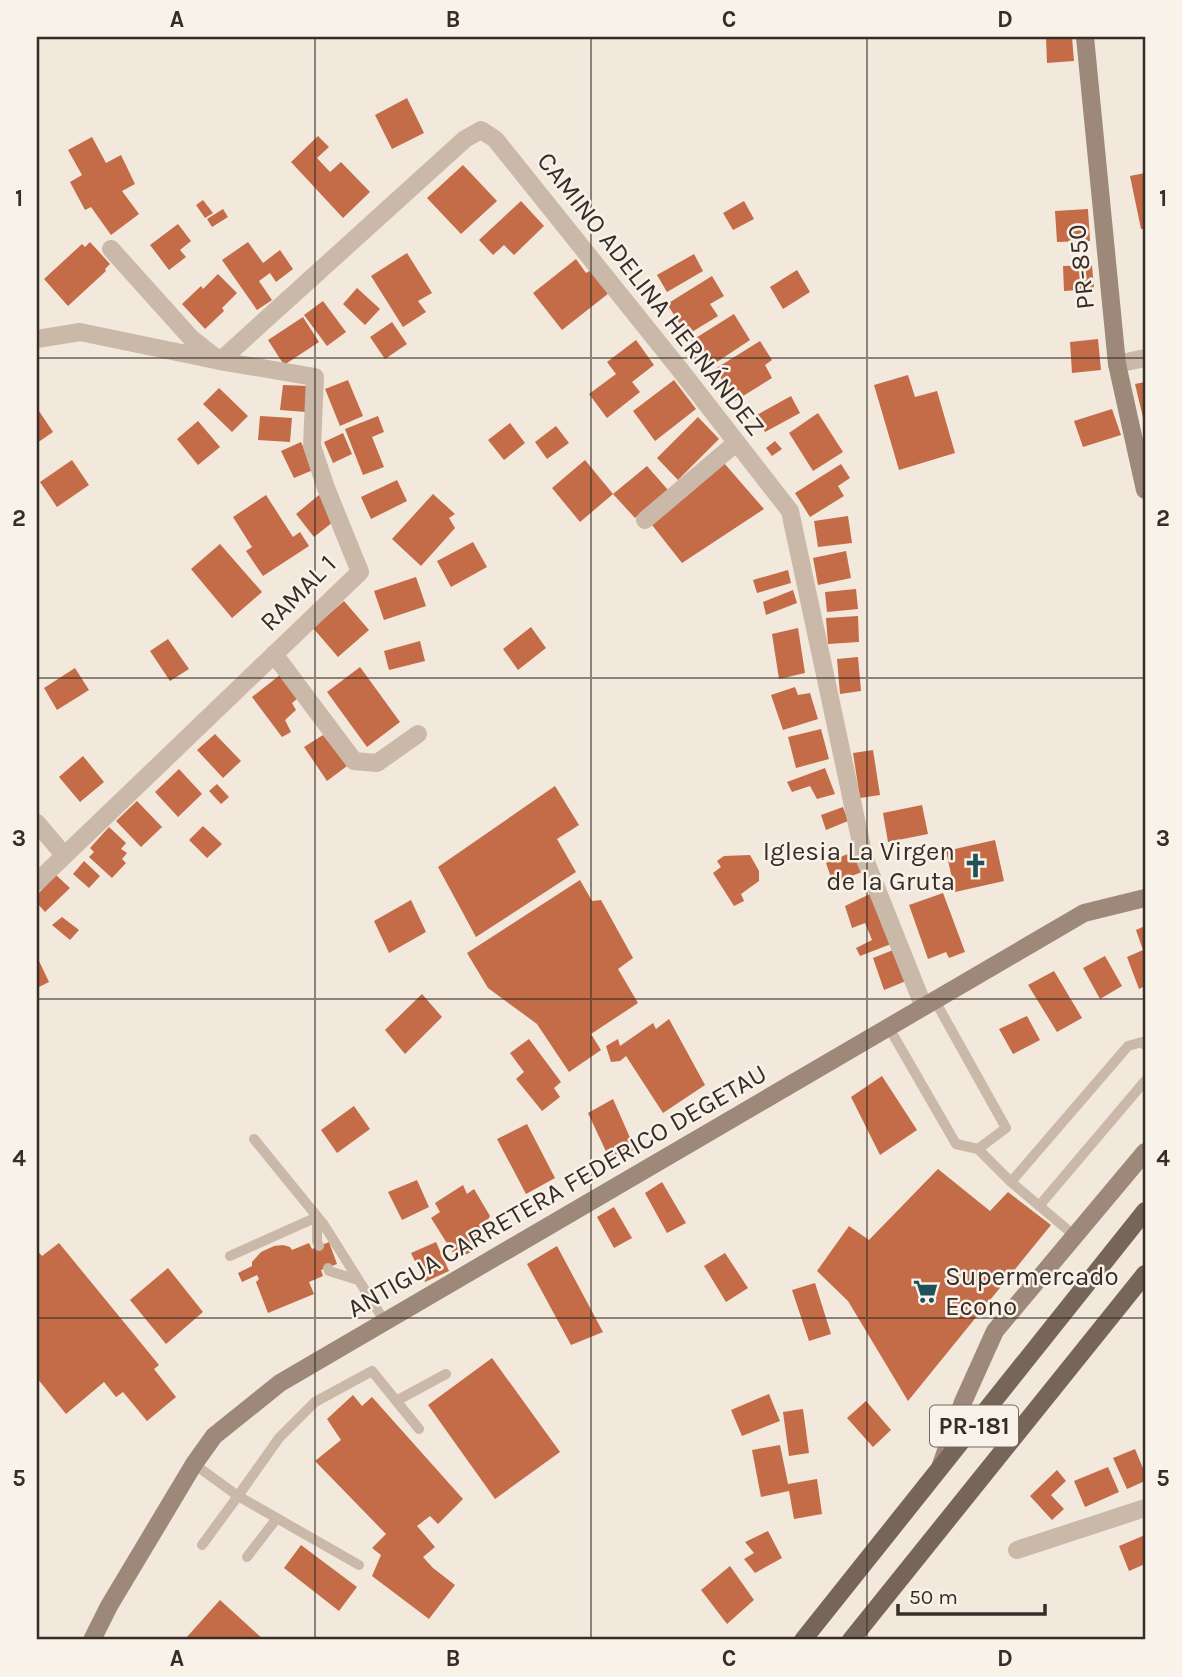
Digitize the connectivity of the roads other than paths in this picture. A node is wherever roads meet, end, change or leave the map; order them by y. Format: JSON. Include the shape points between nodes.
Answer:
{"nodes":[{"id":1,"x":1085,"y":37,"type":"edge"},
{"id":2,"x":111,"y":249,"type":"dead end"},
{"id":3,"x":37,"y":339,"type":"edge"},
{"id":4,"x":1145,"y":358,"type":"edge"},
{"id":5,"x":220,"y":360,"type":"junction"},
{"id":6,"x":1117,"y":364,"type":"junction"},
{"id":7,"x":736,"y":443,"type":"junction"},
{"id":8,"x":1145,"y":490,"type":"edge"},
{"id":9,"x":645,"y":520,"type":"dead end"},
{"id":10,"x":274,"y":654,"type":"junction"},
{"id":11,"x":418,"y":734,"type":"dead end"},
{"id":12,"x":37,"y":823,"type":"edge"},
{"id":13,"x":64,"y":855,"type":"junction"},
{"id":14,"x":37,"y":882,"type":"edge"},
{"id":15,"x":1145,"y":898,"type":"edge"},
{"id":16,"x":929,"y":1002,"type":"junction"},
{"id":17,"x":888,"y":1026,"type":"junction"},
{"id":18,"x":1145,"y":1045,"type":"edge"},
{"id":19,"x":1145,"y":1081,"type":"edge"},
{"id":20,"x":254,"y":1139,"type":"dead end"},
{"id":21,"x":978,"y":1149,"type":"junction"},
{"id":22,"x":1145,"y":1152,"type":"edge"},
{"id":23,"x":1011,"y":1182,"type":"junction"},
{"id":24,"x":1039,"y":1206,"type":"junction"},
{"id":25,"x":1145,"y":1211,"type":"edge"},
{"id":26,"x":317,"y":1217,"type":"junction"},
{"id":27,"x":1075,"y":1236,"type":"junction"},
{"id":28,"x":319,"y":1246,"type":"dead end"},
{"id":29,"x":230,"y":1256,"type":"dead end"},
{"id":30,"x":328,"y":1268,"type":"dead end"},
{"id":31,"x":1145,"y":1274,"type":"edge"},
{"id":32,"x":358,"y":1280,"type":"junction"},
{"id":33,"x":385,"y":1322,"type":"junction"},
{"id":34,"x":446,"y":1374,"type":"dead end"},
{"id":35,"x":396,"y":1401,"type":"junction"},
{"id":36,"x":419,"y":1429,"type":"dead end"},
{"id":37,"x":194,"y":1464,"type":"junction"},
{"id":38,"x":940,"y":1469,"type":"junction"},
{"id":39,"x":238,"y":1496,"type":"junction"},
{"id":40,"x":1145,"y":1508,"type":"edge"},
{"id":41,"x":277,"y":1518,"type":"junction"},
{"id":42,"x":202,"y":1545,"type":"dead end"},
{"id":43,"x":1017,"y":1550,"type":"dead end"},
{"id":44,"x":247,"y":1557,"type":"dead end"},
{"id":45,"x":359,"y":1565,"type":"dead end"},
{"id":46,"x":92,"y":1640,"type":"edge"},
{"id":47,"x":803,"y":1640,"type":"edge"},
{"id":48,"x":851,"y":1640,"type":"edge"}],
"edges":[{"from":1,"to":6,"type":"street","name":"PR-850","number":"PR-850"},
{"from":2,"to":5,"type":"street","name":"RAMAL 1","via":[[191,338]]},
{"from":3,"to":5,"type":"street","via":[[80,332]]},
{"from":4,"to":6,"type":"street"},
{"from":5,"to":7,"type":"street","name":"CAMINO ADELINA HERNÁNDEZ","via":[[465,139],[481,130],[495,139]]},
{"from":5,"to":10,"type":"street","name":"RAMAL 1","via":[[315,377],[312,446],[360,572]]},
{"from":6,"to":8,"type":"street","name":"PR-850","number":"PR-850"},
{"from":7,"to":9,"type":"street"},
{"from":7,"to":16,"type":"street","name":"CAMINO ADELINA HERNÁNDEZ","via":[[790,511],[864,857]]},
{"from":10,"to":11,"type":"street","via":[[354,761],[377,763]]},
{"from":10,"to":13,"type":"street","name":"RAMAL 1"},
{"from":12,"to":13,"type":"street"},
{"from":13,"to":14,"type":"street","name":"RAMAL 1"},
{"from":15,"to":16,"type":"street","name":"ANTIGUA CARRETERA FEDERICO DEGETAU","via":[[1084,913]]},
{"from":16,"to":17,"type":"street","name":"ANTIGUA CARRETERA FEDERICO DEGETAU"},
{"from":16,"to":21,"type":"lane","via":[[1006,1128]]},
{"from":17,"to":21,"type":"lane","via":[[956,1144]]},
{"from":17,"to":33,"type":"street","name":"ANTIGUA CARRETERA FEDERICO DEGETAU"},
{"from":18,"to":23,"type":"lane","via":[[1128,1046]]},
{"from":19,"to":24,"type":"lane"},
{"from":20,"to":26,"type":"lane"},
{"from":21,"to":23,"type":"lane"},
{"from":22,"to":27,"type":"street"},
{"from":23,"to":24,"type":"lane"},
{"from":24,"to":27,"type":"lane"},
{"from":25,"to":38,"type":"main road","number":"PR-181"},
{"from":26,"to":28,"type":"lane"},
{"from":26,"to":29,"type":"lane"},
{"from":26,"to":32,"type":"lane"},
{"from":27,"to":38,"type":"street","via":[[995,1331]]},
{"from":30,"to":32,"type":"lane"},
{"from":31,"to":48,"type":"main road","number":"PR-181"},
{"from":32,"to":33,"type":"lane"},
{"from":33,"to":37,"type":"street","name":"ANTIGUA CARRETERA FEDERICO DEGETAU","via":[[280,1383],[214,1436]]},
{"from":34,"to":35,"type":"lane"},
{"from":35,"to":36,"type":"lane"},
{"from":35,"to":39,"type":"lane","via":[[372,1371],[315,1402],[279,1438]]},
{"from":37,"to":39,"type":"lane"},
{"from":37,"to":46,"type":"street","name":"ANTIGUA CARRETERA FEDERICO DEGETAU"},
{"from":38,"to":47,"type":"main road","number":"PR-181"},
{"from":39,"to":41,"type":"lane"},
{"from":39,"to":42,"type":"lane"},
{"from":40,"to":43,"type":"street"},
{"from":41,"to":44,"type":"lane"},
{"from":41,"to":45,"type":"lane"}]}
